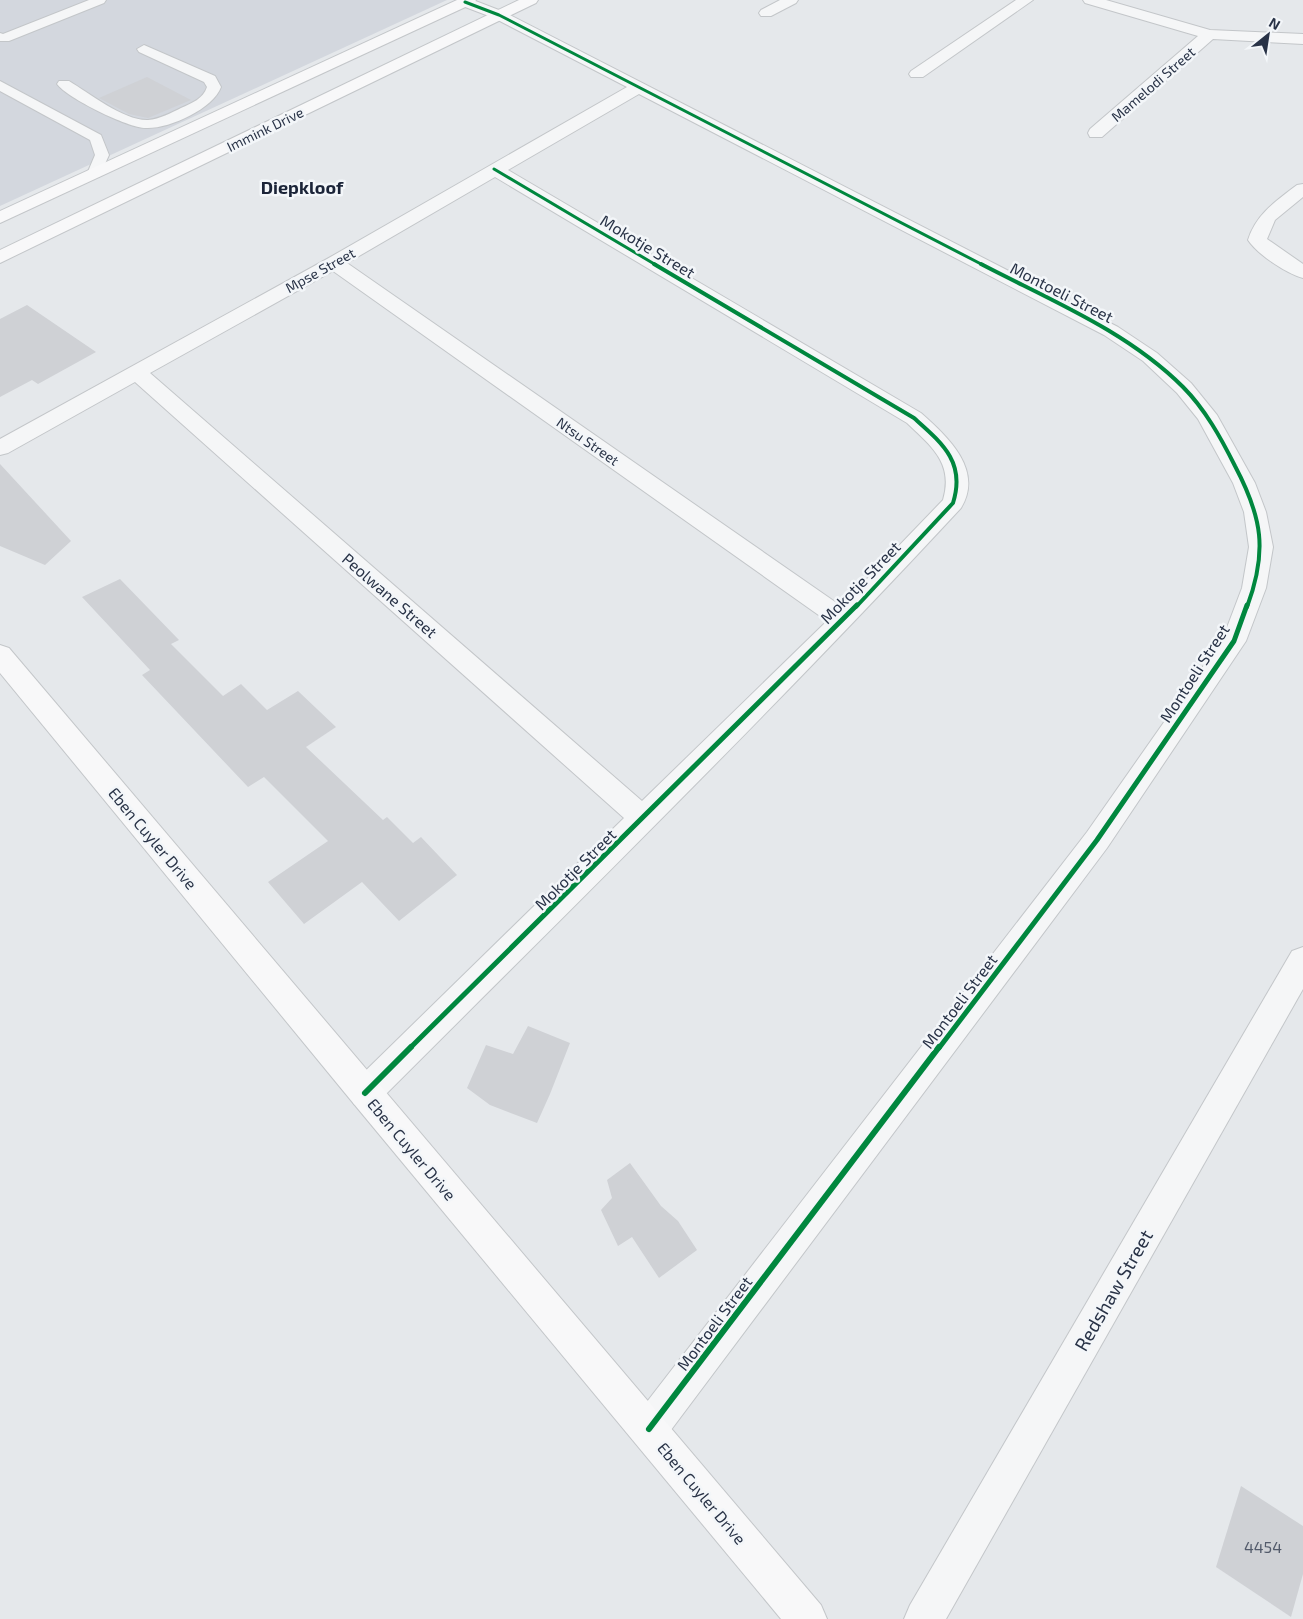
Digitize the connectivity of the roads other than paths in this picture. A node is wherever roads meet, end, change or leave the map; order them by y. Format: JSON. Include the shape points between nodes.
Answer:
{"nodes":[{"id":1,"x":100,"y":0,"type":"edge"},
{"id":2,"x":530,"y":0,"type":"edge"},
{"id":3,"x":791,"y":0,"type":"edge"},
{"id":4,"x":1026,"y":0,"type":"edge"},
{"id":5,"x":1090,"y":0,"type":"edge"},
{"id":6,"x":465,"y":1,"type":"edge"},
{"id":7,"x":766,"y":14,"type":"dead end"},
{"id":8,"x":499,"y":15,"type":"junction"},
{"id":9,"x":1209,"y":34,"type":"junction"},
{"id":10,"x":0,"y":37,"type":"edge"},
{"id":11,"x":1303,"y":39,"type":"edge"},
{"id":12,"x":144,"y":49,"type":"dead end"},
{"id":13,"x":917,"y":74,"type":"dead end"},
{"id":14,"x":64,"y":84,"type":"dead end"},
{"id":15,"x":0,"y":85,"type":"edge"},
{"id":16,"x":637,"y":88,"type":"junction"},
{"id":17,"x":1096,"y":133,"type":"dead end"},
{"id":18,"x":494,"y":170,"type":"junction"},
{"id":19,"x":94,"y":174,"type":"junction"},
{"id":20,"x":1303,"y":189,"type":"edge"},
{"id":21,"x":0,"y":218,"type":"edge"},
{"id":22,"x":0,"y":257,"type":"edge"},
{"id":23,"x":334,"y":263,"type":"junction"},
{"id":24,"x":1303,"y":272,"type":"edge"},
{"id":25,"x":136,"y":372,"type":"junction"},
{"id":26,"x":0,"y":448,"type":"edge"},
{"id":27,"x":843,"y":620,"type":"junction"},
{"id":28,"x":0,"y":654,"type":"edge"},
{"id":29,"x":644,"y":819,"type":"junction"},
{"id":30,"x":1303,"y":961,"type":"edge"},
{"id":31,"x":365,"y":1093,"type":"junction"},
{"id":32,"x":649,"y":1429,"type":"junction"},
{"id":33,"x":807,"y":1619,"type":"edge"},
{"id":34,"x":924,"y":1619,"type":"edge"}],
"edges":[{"from":1,"to":10,"type":"lane"},
{"from":2,"to":8,"type":"main road","name":"Immink Drive"},
{"from":3,"to":7,"type":"street"},
{"from":4,"to":13,"type":"street"},
{"from":5,"to":9,"type":"street"},
{"from":6,"to":8,"type":"street","name":"Montoeli Street"},
{"from":6,"to":19,"type":"main road","name":"Immink Drive"},
{"from":8,"to":16,"type":"street","name":"Montoeli Street"},
{"from":8,"to":22,"type":"main road","name":"Immink Drive"},
{"from":9,"to":11,"type":"street"},
{"from":9,"to":17,"type":"street","name":"Mamelodi Street"},
{"from":12,"to":14,"type":"lane","via":[[210,79],[214,87],[212,94],[199,106],[157,123],[145,124],[131,122]]},
{"from":15,"to":19,"type":"lane","via":[[96,138],[102,155]]},
{"from":16,"to":18,"type":"street","name":"Mpse Street"},
{"from":16,"to":32,"type":"street","name":"Montoeli Street","via":[[1111,331],[1150,358],[1184,388],[1206,415],[1226,448],[1255,512],[1261,547],[1254,588],[1234,641],[1097,840]]},
{"from":18,"to":23,"type":"street","name":"Mpse Street"},
{"from":18,"to":27,"type":"street","name":"Mokotje Street","via":[[914,418],[941,442],[952,457],[958,476],[958,491],[953,503]]},
{"from":19,"to":21,"type":"main road","name":"Immink Drive"},
{"from":20,"to":24,"type":"street","via":[[1269,216],[1259,229],[1257,240]]},
{"from":23,"to":25,"type":"street","name":"Mpse Street"},
{"from":23,"to":27,"type":"street","name":"Ntsu Street"},
{"from":25,"to":26,"type":"street","name":"Mpse Street"},
{"from":25,"to":29,"type":"street","name":"Peolwane Street"},
{"from":27,"to":29,"type":"street","name":"Mokotje Street"},
{"from":28,"to":31,"type":"main road","name":"Eben Cuyler Drive"},
{"from":29,"to":31,"type":"street","name":"Mokotje Street"},
{"from":30,"to":34,"type":"street","name":"Redshaw Street"},
{"from":31,"to":32,"type":"main road","name":"Eben Cuyler Drive"},
{"from":32,"to":33,"type":"main road","name":"Eben Cuyler Drive"}]}
